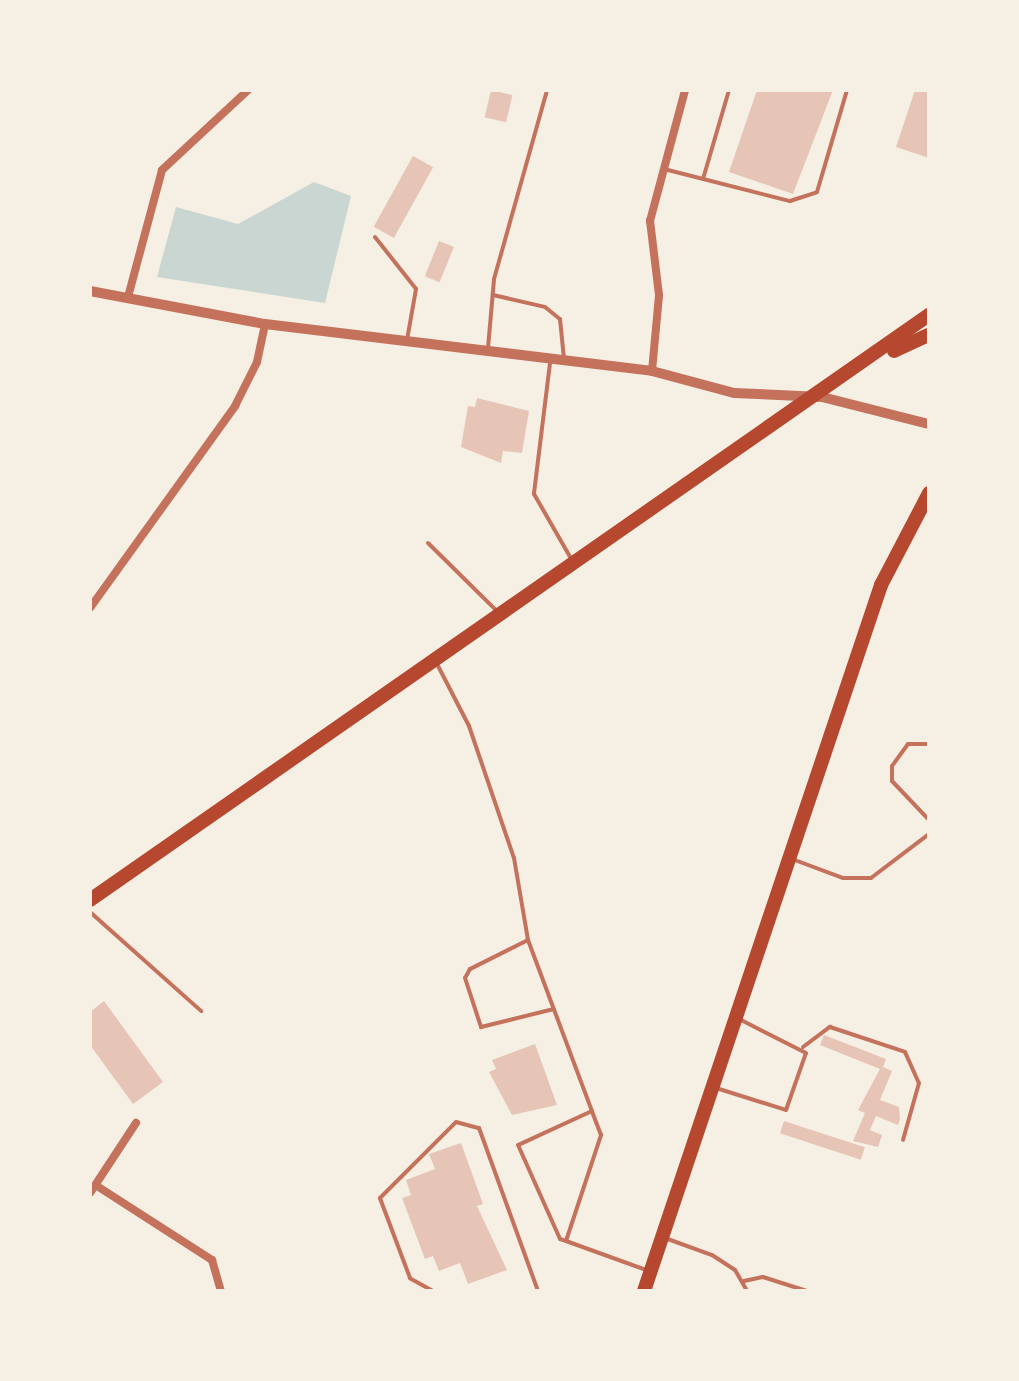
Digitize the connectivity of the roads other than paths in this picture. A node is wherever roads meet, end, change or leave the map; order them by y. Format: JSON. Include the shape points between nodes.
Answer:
{"nodes":[{"id":1,"x":248,"y":90,"type":"edge"},
{"id":2,"x":547,"y":90,"type":"edge"},
{"id":3,"x":685,"y":90,"type":"edge"},
{"id":4,"x":729,"y":90,"type":"edge"},
{"id":5,"x":847,"y":90,"type":"edge"},
{"id":6,"x":664,"y":169,"type":"junction"},
{"id":7,"x":703,"y":179,"type":"junction"},
{"id":8,"x":375,"y":237,"type":"dead end"},
{"id":9,"x":90,"y":291,"type":"edge"},
{"id":10,"x":493,"y":295,"type":"junction"},
{"id":11,"x":128,"y":297,"type":"junction"},
{"id":12,"x":929,"y":315,"type":"edge"},
{"id":13,"x":265,"y":324,"type":"junction"},
{"id":14,"x":929,"y":335,"type":"edge"},
{"id":15,"x":407,"y":343,"type":"junction"},
{"id":16,"x":488,"y":354,"type":"junction"},
{"id":17,"x":550,"y":363,"type":"junction"},
{"id":18,"x":564,"y":365,"type":"junction"},
{"id":19,"x":652,"y":371,"type":"junction"},
{"id":20,"x":855,"y":372,"type":"junction"},
{"id":21,"x":822,"y":397,"type":"junction"},
{"id":22,"x":929,"y":424,"type":"edge"},
{"id":23,"x":929,"y":493,"type":"edge"},
{"id":24,"x":428,"y":543,"type":"dead end"},
{"id":25,"x":575,"y":566,"type":"junction"},
{"id":26,"x":90,"y":608,"type":"edge"},
{"id":27,"x":502,"y":617,"type":"junction"},
{"id":28,"x":436,"y":662,"type":"junction"},
{"id":29,"x":929,"y":744,"type":"edge"},
{"id":30,"x":929,"y":820,"type":"edge"},
{"id":31,"x":929,"y":834,"type":"edge"},
{"id":32,"x":790,"y":858,"type":"junction"},
{"id":33,"x":90,"y":900,"type":"edge"},
{"id":34,"x":90,"y":912,"type":"edge"},
{"id":35,"x":528,"y":940,"type":"junction"},
{"id":36,"x":554,"y":1009,"type":"junction"},
{"id":37,"x":201,"y":1011,"type":"dead end"},
{"id":38,"x":736,"y":1018,"type":"junction"},
{"id":39,"x":803,"y":1047,"type":"junction"},
{"id":40,"x":713,"y":1087,"type":"junction"},
{"id":41,"x":592,"y":1111,"type":"junction"},
{"id":42,"x":136,"y":1123,"type":"dead end"},
{"id":43,"x":903,"y":1140,"type":"dead end"},
{"id":44,"x":97,"y":1186,"type":"junction"},
{"id":45,"x":90,"y":1193,"type":"edge"},
{"id":46,"x":663,"y":1237,"type":"junction"},
{"id":47,"x":566,"y":1241,"type":"junction"},
{"id":48,"x":651,"y":1272,"type":"junction"},
{"id":49,"x":742,"y":1281,"type":"junction"},
{"id":50,"x":221,"y":1291,"type":"edge"},
{"id":51,"x":433,"y":1291,"type":"edge"},
{"id":52,"x":538,"y":1291,"type":"edge"},
{"id":53,"x":644,"y":1291,"type":"edge"},
{"id":54,"x":747,"y":1291,"type":"edge"},
{"id":55,"x":807,"y":1291,"type":"edge"}],
"edges":[{"from":1,"to":11,"type":"street","via":[[162,170]]},
{"from":2,"to":10,"type":"lane"},
{"from":3,"to":6,"type":"street"},
{"from":4,"to":7,"type":"lane"},
{"from":5,"to":7,"type":"lane","via":[[817,192],[790,201]]},
{"from":6,"to":7,"type":"lane"},
{"from":6,"to":19,"type":"street","via":[[650,221],[659,295]]},
{"from":8,"to":15,"type":"lane","via":[[416,289]]},
{"from":9,"to":11,"type":"street"},
{"from":10,"to":16,"type":"lane"},
{"from":10,"to":18,"type":"lane","via":[[545,307],[560,319]]},
{"from":11,"to":13,"type":"street"},
{"from":12,"to":20,"type":"main road"},
{"from":13,"to":15,"type":"street"},
{"from":13,"to":26,"type":"street","via":[[257,362],[235,406],[123,572]]},
{"from":14,"to":20,"type":"main road"},
{"from":15,"to":16,"type":"street"},
{"from":16,"to":17,"type":"street"},
{"from":17,"to":18,"type":"street"},
{"from":17,"to":25,"type":"lane","via":[[534,494]]},
{"from":18,"to":19,"type":"street"},
{"from":19,"to":21,"type":"street","via":[[734,393]]},
{"from":20,"to":21,"type":"main road"},
{"from":21,"to":22,"type":"street"},
{"from":21,"to":25,"type":"main road"},
{"from":23,"to":32,"type":"main road","via":[[881,585]]},
{"from":24,"to":27,"type":"lane"},
{"from":25,"to":27,"type":"main road"},
{"from":27,"to":28,"type":"main road"},
{"from":28,"to":33,"type":"main road"},
{"from":28,"to":35,"type":"lane","via":[[469,726],[514,858]]},
{"from":29,"to":30,"type":"lane","via":[[908,744],[892,766],[892,781]]},
{"from":31,"to":32,"type":"lane","via":[[871,878],[843,878]]},
{"from":32,"to":38,"type":"main road"},
{"from":34,"to":37,"type":"lane"},
{"from":35,"to":36,"type":"lane"},
{"from":35,"to":36,"type":"lane","via":[[470,969],[465,978],[481,1027]]},
{"from":36,"to":41,"type":"lane"},
{"from":38,"to":39,"type":"lane"},
{"from":38,"to":40,"type":"main road"},
{"from":39,"to":40,"type":"lane","via":[[786,1110]]},
{"from":39,"to":43,"type":"lane","via":[[830,1027],[905,1052],[919,1083]]},
{"from":40,"to":46,"type":"main road"},
{"from":41,"to":47,"type":"lane","via":[[601,1135]]},
{"from":41,"to":47,"type":"lane","via":[[518,1145],[555,1234]]},
{"from":42,"to":44,"type":"street"},
{"from":44,"to":45,"type":"street"},
{"from":44,"to":50,"type":"street","via":[[212,1260]]},
{"from":46,"to":48,"type":"main road"},
{"from":46,"to":49,"type":"lane","via":[[712,1255]]},
{"from":47,"to":48,"type":"lane"},
{"from":48,"to":53,"type":"main road"},
{"from":49,"to":54,"type":"lane"},
{"from":49,"to":55,"type":"lane","via":[[763,1277]]},
{"from":51,"to":52,"type":"lane","via":[[410,1278],[380,1198],[456,1122],[479,1128]]}]}
